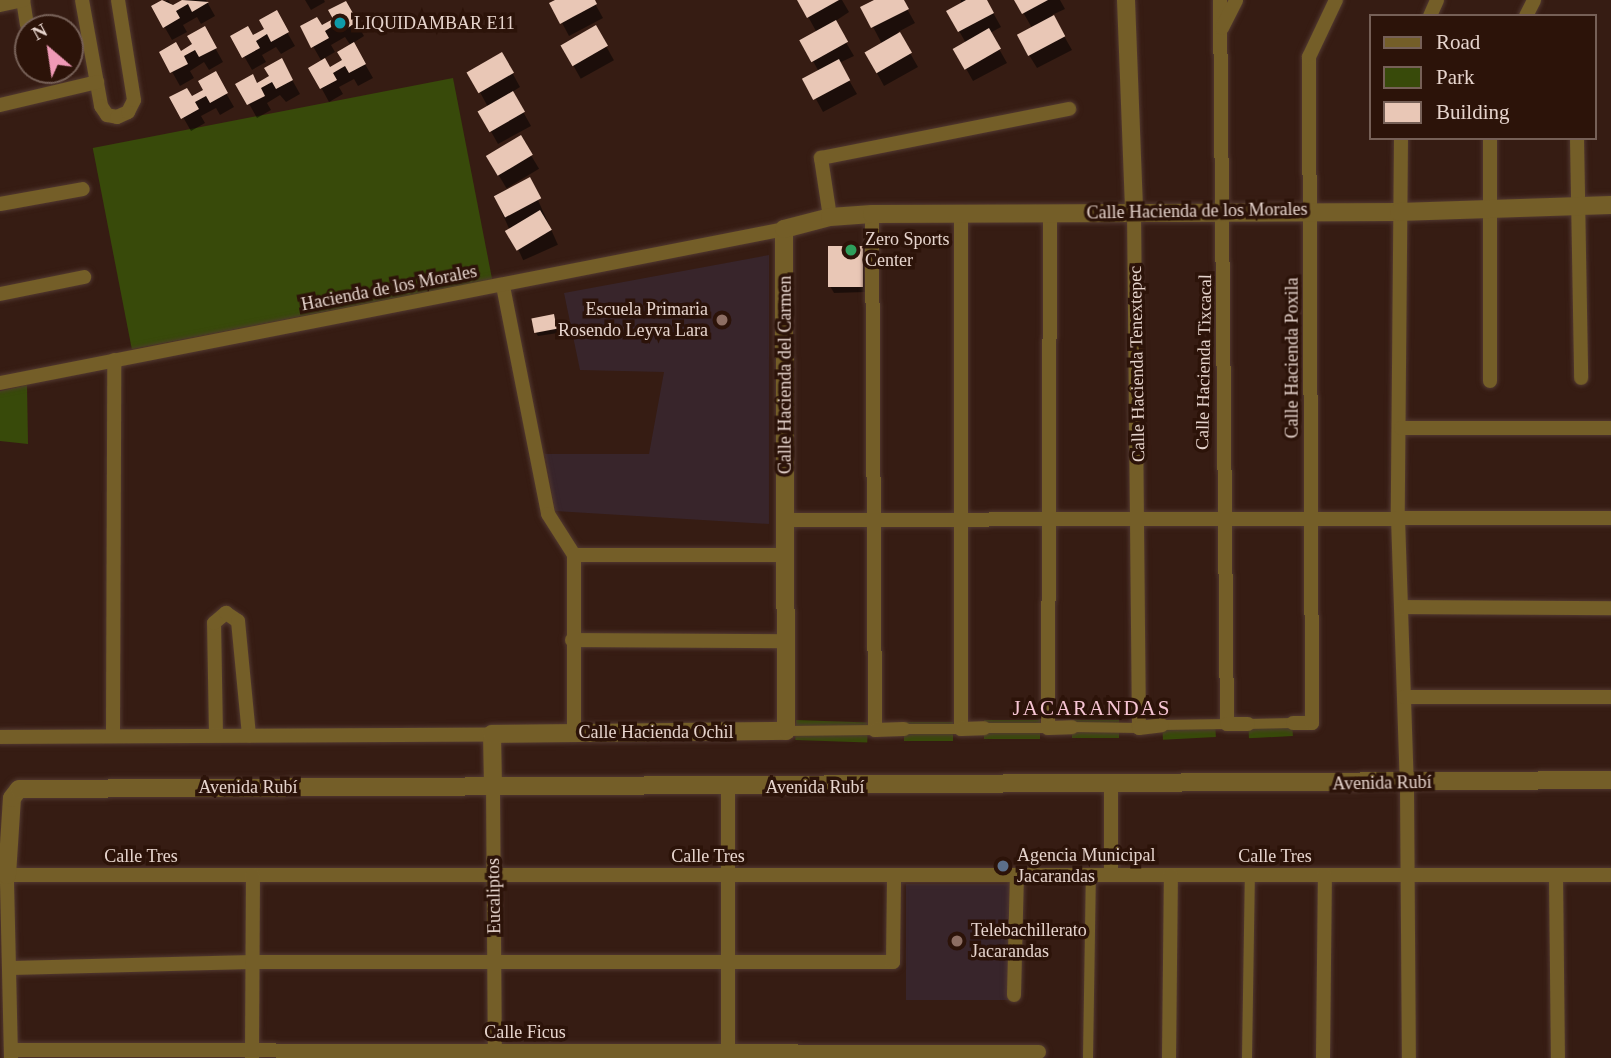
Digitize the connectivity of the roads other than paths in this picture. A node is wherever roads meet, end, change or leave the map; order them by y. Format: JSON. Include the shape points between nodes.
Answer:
{"nodes":[{"id":1,"x":23,"y":0,"type":"edge"},
{"id":2,"x":82,"y":0,"type":"edge"},
{"id":3,"x":118,"y":0,"type":"edge"},
{"id":4,"x":1126,"y":0,"type":"edge"},
{"id":5,"x":1220,"y":0,"type":"edge"},
{"id":6,"x":1236,"y":0,"type":"edge"},
{"id":7,"x":1336,"y":0,"type":"edge"},
{"id":8,"x":0,"y":5,"type":"edge"},
{"id":9,"x":1222,"y":29,"type":"junction"},
{"id":10,"x":97,"y":82,"type":"junction"},
{"id":11,"x":0,"y":105,"type":"edge"},
{"id":12,"x":1069,"y":109,"type":"dead end"},
{"id":13,"x":1401,"y":140,"type":"edge"},
{"id":14,"x":1490,"y":140,"type":"edge"},
{"id":15,"x":1577,"y":140,"type":"edge"},
{"id":16,"x":83,"y":188,"type":"dead end"},
{"id":17,"x":0,"y":204,"type":"edge"},
{"id":18,"x":1611,"y":205,"type":"edge"},
{"id":19,"x":1578,"y":206,"type":"junction"},
{"id":20,"x":1490,"y":209,"type":"junction"},
{"id":21,"x":1134,"y":210,"type":"junction"},
{"id":22,"x":1312,"y":210,"type":"junction"},
{"id":23,"x":1225,"y":211,"type":"junction"},
{"id":24,"x":1399,"y":212,"type":"junction"},
{"id":25,"x":872,"y":214,"type":"junction"},
{"id":26,"x":1050,"y":214,"type":"junction"},
{"id":27,"x":961,"y":216,"type":"junction"},
{"id":28,"x":830,"y":217,"type":"junction"},
{"id":29,"x":784,"y":229,"type":"junction"},
{"id":30,"x":84,"y":277,"type":"dead end"},
{"id":31,"x":503,"y":286,"type":"junction"},
{"id":32,"x":0,"y":294,"type":"edge"},
{"id":33,"x":114,"y":360,"type":"junction"},
{"id":34,"x":1581,"y":379,"type":"dead end"},
{"id":35,"x":1490,"y":382,"type":"dead end"},
{"id":36,"x":0,"y":383,"type":"edge"},
{"id":37,"x":1401,"y":428,"type":"junction"},
{"id":38,"x":1611,"y":428,"type":"edge"},
{"id":39,"x":1611,"y":517,"type":"edge"},
{"id":40,"x":1312,"y":518,"type":"junction"},
{"id":41,"x":1398,"y":518,"type":"junction"},
{"id":42,"x":1139,"y":519,"type":"junction"},
{"id":43,"x":1222,"y":519,"type":"junction"},
{"id":44,"x":785,"y":520,"type":"junction"},
{"id":45,"x":873,"y":520,"type":"junction"},
{"id":46,"x":962,"y":520,"type":"junction"},
{"id":47,"x":1050,"y":520,"type":"junction"},
{"id":48,"x":574,"y":555,"type":"junction"},
{"id":49,"x":784,"y":555,"type":"junction"},
{"id":50,"x":1401,"y":607,"type":"junction"},
{"id":51,"x":1611,"y":608,"type":"edge"},
{"id":52,"x":572,"y":640,"type":"junction"},
{"id":53,"x":783,"y":641,"type":"junction"},
{"id":54,"x":1611,"y":696,"type":"edge"},
{"id":55,"x":1404,"y":697,"type":"junction"},
{"id":56,"x":1293,"y":723,"type":"joint"},
{"id":57,"x":1312,"y":723,"type":"joint"},
{"id":58,"x":1227,"y":724,"type":"junction"},
{"id":59,"x":1248,"y":724,"type":"joint"},
{"id":60,"x":1162,"y":725,"type":"joint"},
{"id":61,"x":1072,"y":727,"type":"joint"},
{"id":62,"x":984,"y":728,"type":"joint"},
{"id":63,"x":1048,"y":728,"type":"junction"},
{"id":64,"x":1139,"y":728,"type":"junction"},
{"id":65,"x":904,"y":729,"type":"joint"},
{"id":66,"x":961,"y":729,"type":"junction"},
{"id":67,"x":875,"y":730,"type":"junction"},
{"id":68,"x":786,"y":732,"type":"junction"},
{"id":69,"x":573,"y":733,"type":"junction"},
{"id":70,"x":492,"y":734,"type":"junction"},
{"id":71,"x":113,"y":735,"type":"junction"},
{"id":72,"x":216,"y":735,"type":"junction"},
{"id":73,"x":249,"y":735,"type":"junction"},
{"id":74,"x":0,"y":737,"type":"edge"},
{"id":75,"x":1611,"y":780,"type":"edge"},
{"id":76,"x":1407,"y":783,"type":"junction"},
{"id":77,"x":1111,"y":785,"type":"junction"},
{"id":78,"x":493,"y":786,"type":"junction"},
{"id":79,"x":728,"y":788,"type":"junction"},
{"id":80,"x":4,"y":875,"type":"edge"},
{"id":81,"x":253,"y":875,"type":"junction"},
{"id":82,"x":494,"y":875,"type":"junction"},
{"id":83,"x":728,"y":875,"type":"junction"},
{"id":84,"x":894,"y":875,"type":"junction"},
{"id":85,"x":1017,"y":875,"type":"junction"},
{"id":86,"x":1091,"y":875,"type":"junction"},
{"id":87,"x":1111,"y":875,"type":"junction"},
{"id":88,"x":1171,"y":875,"type":"junction"},
{"id":89,"x":1250,"y":875,"type":"junction"},
{"id":90,"x":1325,"y":875,"type":"junction"},
{"id":91,"x":1408,"y":875,"type":"junction"},
{"id":92,"x":1556,"y":875,"type":"junction"},
{"id":93,"x":1611,"y":875,"type":"edge"},
{"id":94,"x":252,"y":962,"type":"junction"},
{"id":95,"x":495,"y":962,"type":"junction"},
{"id":96,"x":728,"y":962,"type":"junction"},
{"id":97,"x":11,"y":968,"type":"junction"},
{"id":98,"x":1014,"y":995,"type":"dead end"},
{"id":99,"x":1039,"y":1052,"type":"dead end"},
{"id":100,"x":11,"y":1054,"type":"edge"},
{"id":101,"x":252,"y":1054,"type":"edge"},
{"id":102,"x":495,"y":1055,"type":"edge"},
{"id":103,"x":728,"y":1055,"type":"edge"},
{"id":104,"x":841,"y":1055,"type":"edge"},
{"id":105,"x":938,"y":1055,"type":"edge"},
{"id":106,"x":1088,"y":1058,"type":"edge"},
{"id":107,"x":1169,"y":1058,"type":"edge"},
{"id":108,"x":1247,"y":1058,"type":"edge"},
{"id":109,"x":1323,"y":1058,"type":"edge"},
{"id":110,"x":1409,"y":1058,"type":"edge"},
{"id":111,"x":1558,"y":1058,"type":"edge"}],
"edges":[{"from":1,"to":8,"type":"street"},
{"from":2,"to":10,"type":"street"},
{"from":3,"to":10,"type":"street","via":[[134,100],[128,112],[117,117],[107,114]]},
{"from":4,"to":21,"type":"street","name":"Calle Hacienda Tenextepec"},
{"from":5,"to":9,"type":"street","name":"Calle Hacienda Tixcacal"},
{"from":6,"to":9,"type":"street"},
{"from":7,"to":22,"type":"street","name":"Calle Hacienda Poxila","via":[[1309,57]]},
{"from":9,"to":23,"type":"street","name":"Calle Hacienda Tixcacal"},
{"from":10,"to":11,"type":"street"},
{"from":12,"to":28,"type":"street","via":[[821,158]]},
{"from":13,"to":24,"type":"street"},
{"from":14,"to":20,"type":"street"},
{"from":15,"to":19,"type":"street"},
{"from":16,"to":17,"type":"street"},
{"from":18,"to":19,"type":"street","name":"Calle Hacienda de los Morales"},
{"from":19,"to":20,"type":"street","name":"Calle Hacienda de los Morales"},
{"from":19,"to":34,"type":"street"},
{"from":20,"to":24,"type":"street","name":"Calle Hacienda de los Morales"},
{"from":20,"to":35,"type":"street"},
{"from":21,"to":23,"type":"street","name":"Calle Hacienda de los Morales"},
{"from":21,"to":26,"type":"street","name":"Calle Hacienda de los Morales"},
{"from":21,"to":42,"type":"street","name":"Calle Hacienda Tenextepec"},
{"from":22,"to":23,"type":"street","name":"Calle Hacienda de los Morales"},
{"from":22,"to":24,"type":"street","name":"Calle Hacienda de los Morales"},
{"from":22,"to":40,"type":"street","name":"Calle Hacienda Poxila"},
{"from":23,"to":43,"type":"street","name":"Calle Hacienda Tixcacal"},
{"from":24,"to":37,"type":"street"},
{"from":25,"to":27,"type":"street","name":"Calle Hacienda de los Morales"},
{"from":25,"to":28,"type":"street","name":"Calle Hacienda de los Morales"},
{"from":25,"to":45,"type":"street"},
{"from":26,"to":27,"type":"street","name":"Calle Hacienda de los Morales"},
{"from":26,"to":47,"type":"street"},
{"from":27,"to":46,"type":"street"},
{"from":28,"to":29,"type":"street","name":"Calle Hacienda de los Morales"},
{"from":29,"to":31,"type":"street","name":"Hacienda de los Morales"},
{"from":29,"to":44,"type":"street","name":"Calle Hacienda del Carmen"},
{"from":30,"to":32,"type":"street"},
{"from":31,"to":33,"type":"street","name":"Hacienda de los Morales"},
{"from":31,"to":48,"type":"street","via":[[548,514]]},
{"from":33,"to":36,"type":"street","name":"Hacienda de los Morales"},
{"from":33,"to":71,"type":"street"},
{"from":37,"to":38,"type":"street"},
{"from":37,"to":41,"type":"street"},
{"from":39,"to":41,"type":"street"},
{"from":40,"to":41,"type":"street"},
{"from":40,"to":43,"type":"street"},
{"from":40,"to":57,"type":"street","name":"Calle Hacienda Poxila"},
{"from":41,"to":50,"type":"street"},
{"from":42,"to":43,"type":"street"},
{"from":42,"to":47,"type":"street"},
{"from":42,"to":64,"type":"street","name":"Calle Hacienda Tenextepec"},
{"from":43,"to":58,"type":"street","name":"Calle Hacienda Tixcacal"},
{"from":44,"to":45,"type":"street"},
{"from":44,"to":49,"type":"street","name":"Calle Hacienda del Carmen"},
{"from":45,"to":46,"type":"street"},
{"from":45,"to":67,"type":"street"},
{"from":46,"to":47,"type":"street"},
{"from":46,"to":66,"type":"street"},
{"from":47,"to":63,"type":"street"},
{"from":48,"to":49,"type":"street"},
{"from":48,"to":52,"type":"street"},
{"from":49,"to":53,"type":"street","name":"Calle Hacienda del Carmen"},
{"from":50,"to":51,"type":"street"},
{"from":50,"to":55,"type":"street"},
{"from":52,"to":53,"type":"street"},
{"from":52,"to":69,"type":"street"},
{"from":53,"to":68,"type":"street","name":"Calle Hacienda del Carmen"},
{"from":54,"to":55,"type":"street"},
{"from":55,"to":76,"type":"street"},
{"from":56,"to":57,"type":"street","name":"Calle Hacienda Ochil"},
{"from":56,"to":59,"type":"street","name":"Calle Hacienda Ochil"},
{"from":58,"to":59,"type":"street","name":"Calle Hacienda Ochil"},
{"from":58,"to":60,"type":"street","name":"Calle Hacienda Ochil"},
{"from":60,"to":64,"type":"street","name":"Calle Hacienda Ochil"},
{"from":61,"to":63,"type":"street","name":"Calle Hacienda Ochil"},
{"from":61,"to":64,"type":"street","name":"Calle Hacienda Ochil"},
{"from":62,"to":63,"type":"street","name":"Calle Hacienda Ochil"},
{"from":62,"to":66,"type":"street","name":"Calle Hacienda Ochil"},
{"from":65,"to":66,"type":"street","name":"Calle Hacienda Ochil"},
{"from":65,"to":67,"type":"street","name":"Calle Hacienda Ochil"},
{"from":67,"to":68,"type":"street","name":"Calle Hacienda Ochil"},
{"from":68,"to":69,"type":"street","name":"Calle Hacienda Ochil"},
{"from":69,"to":70,"type":"street","name":"Calle Hacienda Ochil"},
{"from":70,"to":73,"type":"street","name":"Calle Hacienda Ochil"},
{"from":70,"to":78,"type":"street","name":"Eucaliptos"},
{"from":71,"to":72,"type":"street","name":"Calle Hacienda Ochil"},
{"from":71,"to":74,"type":"street","name":"Calle Hacienda Ochil"},
{"from":72,"to":73,"type":"street","name":"Calle Hacienda Ochil"},
{"from":72,"to":73,"type":"street","via":[[214,623],[226,613],[238,621]]},
{"from":75,"to":76,"type":"street","name":"Avenida Rubí"},
{"from":76,"to":77,"type":"street","name":"Avenida Rubí"},
{"from":76,"to":91,"type":"street"},
{"from":77,"to":79,"type":"street","name":"Avenida Rubí"},
{"from":77,"to":87,"type":"street"},
{"from":78,"to":79,"type":"street","name":"Avenida Rubí"},
{"from":78,"to":80,"type":"street","name":"Avenida Rubí","via":[[19,789],[12,798]]},
{"from":78,"to":82,"type":"street","name":"Eucaliptos"},
{"from":79,"to":83,"type":"street"},
{"from":80,"to":81,"type":"street","name":"Calle Tres"},
{"from":80,"to":97,"type":"street"},
{"from":81,"to":82,"type":"street","name":"Calle Tres"},
{"from":81,"to":94,"type":"street"},
{"from":82,"to":83,"type":"street","name":"Calle Tres"},
{"from":82,"to":95,"type":"street","name":"Eucaliptos"},
{"from":83,"to":84,"type":"street","name":"Calle Tres"},
{"from":83,"to":96,"type":"street"},
{"from":84,"to":85,"type":"street","name":"Calle Tres"},
{"from":84,"to":96,"type":"street","via":[[893,962]]},
{"from":85,"to":86,"type":"street","name":"Calle Tres"},
{"from":85,"to":98,"type":"street"},
{"from":86,"to":87,"type":"street","name":"Calle Tres"},
{"from":86,"to":106,"type":"street"},
{"from":87,"to":88,"type":"street","name":"Calle Tres"},
{"from":88,"to":89,"type":"street","name":"Calle Tres"},
{"from":88,"to":107,"type":"street"},
{"from":89,"to":90,"type":"street","name":"Calle Tres"},
{"from":89,"to":108,"type":"street"},
{"from":90,"to":91,"type":"street","name":"Calle Tres"},
{"from":90,"to":109,"type":"street"},
{"from":91,"to":92,"type":"street","name":"Calle Tres"},
{"from":91,"to":110,"type":"street"},
{"from":92,"to":93,"type":"street","name":"Calle Tres"},
{"from":92,"to":111,"type":"street"},
{"from":94,"to":95,"type":"street"},
{"from":94,"to":97,"type":"street"},
{"from":94,"to":101,"type":"street"},
{"from":95,"to":96,"type":"street"},
{"from":95,"to":102,"type":"street","name":"Eucaliptos"},
{"from":96,"to":103,"type":"street"},
{"from":97,"to":100,"type":"street"},
{"from":99,"to":105,"type":"street","name":"Calle Ficus"},
{"from":100,"to":101,"type":"street","name":"Calle Ficus"},
{"from":101,"to":102,"type":"street","name":"Calle Ficus"},
{"from":102,"to":103,"type":"street","name":"Calle Ficus"},
{"from":103,"to":104,"type":"street","name":"Calle Ficus"},
{"from":104,"to":105,"type":"street","name":"Calle Ficus"}]}
